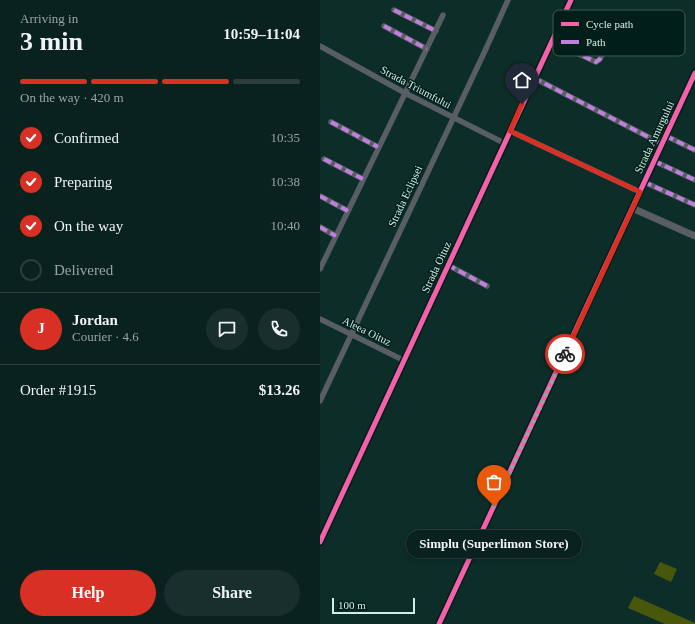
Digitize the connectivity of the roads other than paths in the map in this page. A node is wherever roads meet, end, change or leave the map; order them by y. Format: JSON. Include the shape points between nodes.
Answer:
{"nodes":[{"id":1,"x":508,"y":0,"type":"edge"},
{"id":2,"x":571,"y":0,"type":"edge"},
{"id":3,"x":394,"y":10,"type":"dead end"},
{"id":4,"x":566,"y":10,"type":"edge"},
{"id":5,"x":443,"y":15,"type":"dead end"},
{"id":6,"x":384,"y":26,"type":"dead end"},
{"id":7,"x":436,"y":31,"type":"junction"},
{"id":8,"x":553,"y":37,"type":"edge"},
{"id":9,"x":551,"y":41,"type":"joint"},
{"id":10,"x":320,"y":46,"type":"edge"},
{"id":11,"x":427,"y":49,"type":"junction"},
{"id":12,"x":583,"y":56,"type":"edge"},
{"id":13,"x":601,"y":56,"type":"edge"},
{"id":14,"x":695,"y":73,"type":"edge"},
{"id":15,"x":534,"y":78,"type":"junction"},
{"id":16,"x":405,"y":93,"type":"junction"},
{"id":17,"x":453,"y":118,"type":"junction"},
{"id":18,"x":331,"y":122,"type":"dead end"},
{"id":19,"x":510,"y":131,"type":"junction"},
{"id":20,"x":666,"y":136,"type":"junction"},
{"id":21,"x":504,"y":143,"type":"junction"},
{"id":22,"x":662,"y":144,"type":"junction"},
{"id":23,"x":378,"y":147,"type":"junction"},
{"id":24,"x":695,"y":150,"type":"edge"},
{"id":25,"x":324,"y":159,"type":"dead end"},
{"id":26,"x":654,"y":162,"type":"junction"},
{"id":27,"x":363,"y":179,"type":"junction"},
{"id":28,"x":695,"y":180,"type":"edge"},
{"id":29,"x":644,"y":182,"type":"junction"},
{"id":30,"x":640,"y":192,"type":"junction"},
{"id":31,"x":320,"y":196,"type":"edge"},
{"id":32,"x":695,"y":205,"type":"edge"},
{"id":33,"x":632,"y":208,"type":"junction"},
{"id":34,"x":348,"y":211,"type":"junction"},
{"id":35,"x":320,"y":227,"type":"edge"},
{"id":36,"x":336,"y":236,"type":"junction"},
{"id":37,"x":695,"y":236,"type":"edge"},
{"id":38,"x":448,"y":265,"type":"junction"},
{"id":39,"x":320,"y":269,"type":"edge"},
{"id":40,"x":487,"y":286,"type":"dead end"},
{"id":41,"x":320,"y":319,"type":"edge"},
{"id":42,"x":351,"y":334,"type":"junction"},
{"id":43,"x":405,"y":361,"type":"junction"},
{"id":44,"x":320,"y":401,"type":"edge"},
{"id":45,"x":320,"y":542,"type":"edge"},
{"id":46,"x":439,"y":624,"type":"edge"}],
"edges":[{"from":1,"to":17,"type":"street","name":"Strada Eclipsei"},
{"from":2,"to":4,"type":"street","name":"Strada Oituz"},
{"from":3,"to":7,"type":"street"},
{"from":5,"to":7,"type":"street"},
{"from":6,"to":11,"type":"street"},
{"from":7,"to":11,"type":"street"},
{"from":8,"to":9,"type":"street","name":"Strada Oituz"},
{"from":9,"to":15,"type":"street","name":"Strada Oituz"},
{"from":10,"to":16,"type":"street","name":"Strada Triumfului"},
{"from":11,"to":16,"type":"street"},
{"from":12,"to":13,"type":"street","via":[[596,62]]},
{"from":14,"to":20,"type":"street","name":"Strada Amurgului"},
{"from":15,"to":19,"type":"street","name":"Strada Oituz"},
{"from":15,"to":22,"type":"street"},
{"from":16,"to":17,"type":"street","name":"Strada Triumfului"},
{"from":16,"to":23,"type":"street"},
{"from":17,"to":21,"type":"street","name":"Strada Triumfului"},
{"from":17,"to":42,"type":"street","name":"Strada Eclipsei"},
{"from":18,"to":23,"type":"street"},
{"from":19,"to":21,"type":"street","name":"Strada Oituz"},
{"from":19,"to":30,"type":"street","name":"Strada Amurgului"},
{"from":20,"to":22,"type":"street","name":"Strada Amurgului"},
{"from":20,"to":24,"type":"street"},
{"from":21,"to":38,"type":"street","name":"Strada Oituz"},
{"from":22,"to":26,"type":"street","name":"Strada Amurgului"},
{"from":23,"to":27,"type":"street"},
{"from":25,"to":27,"type":"street"},
{"from":26,"to":28,"type":"street"},
{"from":26,"to":29,"type":"street","name":"Strada Amurgului"},
{"from":27,"to":34,"type":"street"},
{"from":29,"to":30,"type":"street","name":"Strada Amurgului"},
{"from":29,"to":32,"type":"street"},
{"from":30,"to":33,"type":"street","name":"Strada Amurgului"},
{"from":31,"to":34,"type":"street"},
{"from":33,"to":37,"type":"street"},
{"from":33,"to":46,"type":"street","name":"Strada Amurgului"},
{"from":34,"to":36,"type":"street"},
{"from":35,"to":36,"type":"street"},
{"from":36,"to":39,"type":"street"},
{"from":38,"to":40,"type":"street"},
{"from":38,"to":43,"type":"street","name":"Strada Oituz"},
{"from":41,"to":42,"type":"street","name":"Aleea Oituz"},
{"from":42,"to":43,"type":"street","name":"Aleea Oituz"},
{"from":42,"to":44,"type":"street","name":"Strada Eclipsei"},
{"from":43,"to":45,"type":"street","name":"Strada Oituz"}]}
